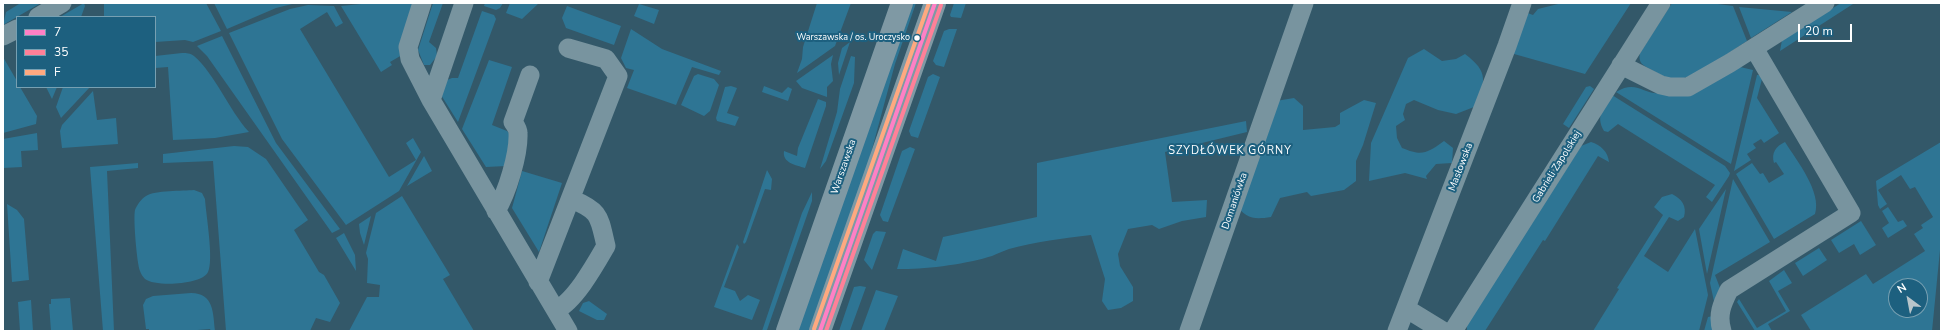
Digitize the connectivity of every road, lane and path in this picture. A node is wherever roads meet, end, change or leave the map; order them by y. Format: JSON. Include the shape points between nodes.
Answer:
{"nodes":[{"id":1,"x":62,"y":3,"type":"edge"},
{"id":2,"x":422,"y":3,"type":"edge"},
{"id":3,"x":464,"y":3,"type":"edge"},
{"id":4,"x":902,"y":3,"type":"edge"},
{"id":5,"x":935,"y":3,"type":"edge"},
{"id":6,"x":1304,"y":3,"type":"edge"},
{"id":7,"x":1522,"y":3,"type":"edge"},
{"id":8,"x":1662,"y":3,"type":"edge"},
{"id":9,"x":1825,"y":3,"type":"edge"},
{"id":10,"x":40,"y":16,"type":"edge"},
{"id":11,"x":16,"y":29,"type":"edge"},
{"id":12,"x":3,"y":36,"type":"edge"},
{"id":13,"x":568,"y":48,"type":"dead end"},
{"id":14,"x":1754,"y":48,"type":"junction"},
{"id":15,"x":1621,"y":65,"type":"junction"},
{"id":16,"x":530,"y":75,"type":"dead end"},
{"id":17,"x":431,"y":100,"type":"junction"},
{"id":18,"x":571,"y":199,"type":"junction"},
{"id":19,"x":496,"y":210,"type":"junction"},
{"id":20,"x":538,"y":282,"type":"junction"},
{"id":21,"x":1407,"y":309,"type":"junction"},
{"id":22,"x":556,"y":310,"type":"junction"},
{"id":23,"x":568,"y":331,"type":"edge"},
{"id":24,"x":786,"y":331,"type":"edge"},
{"id":25,"x":820,"y":331,"type":"edge"},
{"id":26,"x":1189,"y":331,"type":"edge"},
{"id":27,"x":1397,"y":331,"type":"edge"},
{"id":28,"x":1443,"y":331,"type":"edge"},
{"id":29,"x":1453,"y":331,"type":"edge"},
{"id":30,"x":1722,"y":331,"type":"edge"}],
"edges":[{"from":1,"to":10,"type":"street"},
{"from":2,"to":17,"type":"street","via":[[408,47],[410,59]]},
{"from":3,"to":17,"type":"street"},
{"from":4,"to":24,"type":"main road","name":"Warszawska"},
{"from":5,"to":25,"type":"main road"},
{"from":6,"to":26,"type":"street","name":"Domaniówka"},
{"from":7,"to":21,"type":"street","name":"Masłowska"},
{"from":8,"to":15,"type":"street","name":"Gabrieli Zapolskiej"},
{"from":9,"to":14,"type":"street"},
{"from":11,"to":12,"type":"street"},
{"from":13,"to":18,"type":"street","via":[[606,59],[618,76]]},
{"from":14,"to":15,"type":"street","via":[[1688,87],[1661,85]]},
{"from":14,"to":30,"type":"street","via":[[1851,213],[1729,290],[1721,306]]},
{"from":15,"to":29,"type":"street","name":"Gabrieli Zapolskiej"},
{"from":16,"to":19,"type":"street","via":[[513,122],[519,132],[513,169]]},
{"from":17,"to":19,"type":"street"},
{"from":18,"to":20,"type":"street"},
{"from":18,"to":22,"type":"street","via":[[588,205],[598,215],[606,246],[594,268],[566,306]]},
{"from":19,"to":20,"type":"street"},
{"from":20,"to":22,"type":"street"},
{"from":21,"to":27,"type":"street","name":"Masłowska"},
{"from":21,"to":28,"type":"street"},
{"from":22,"to":23,"type":"street"}]}
